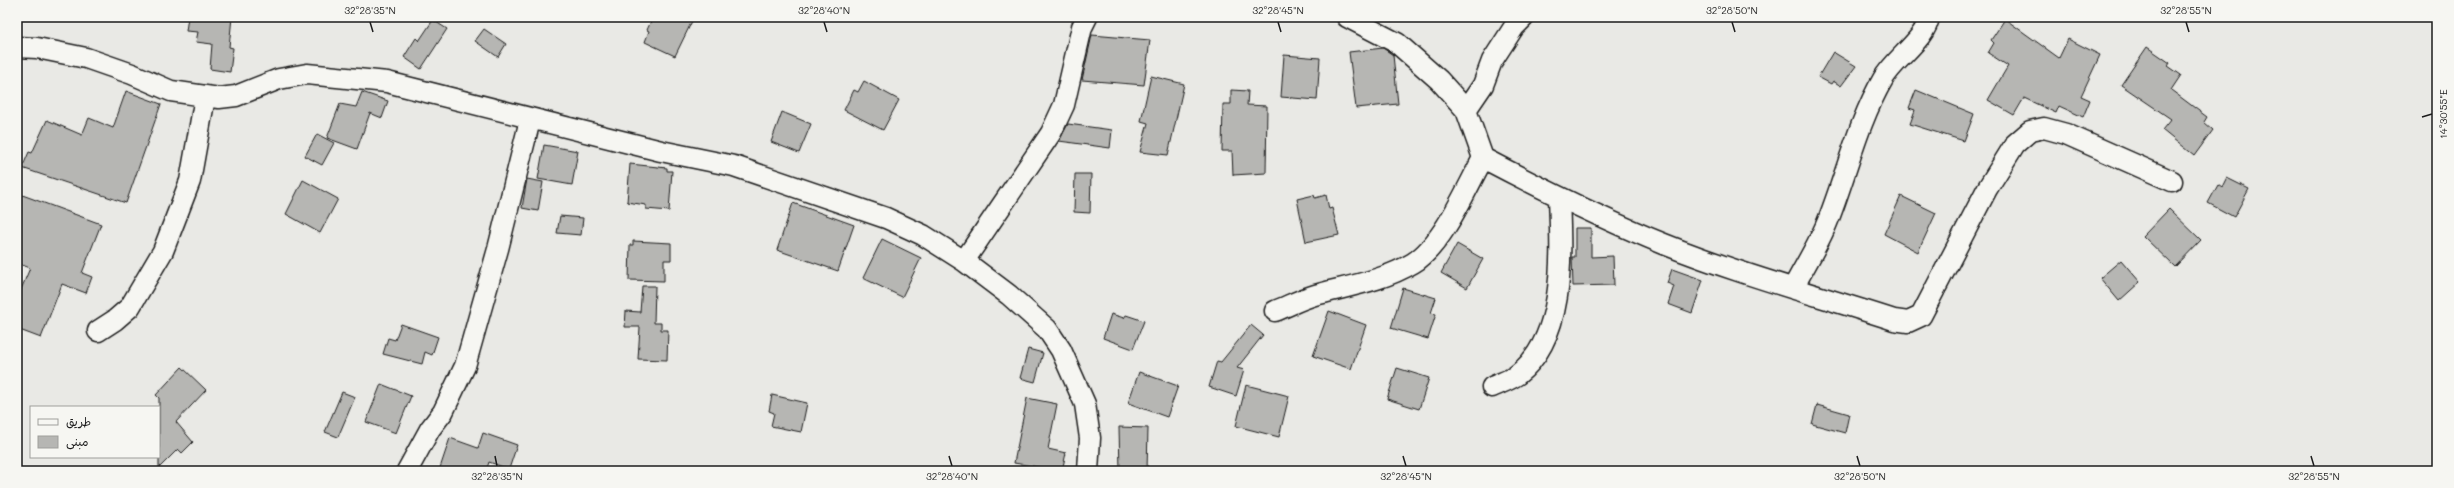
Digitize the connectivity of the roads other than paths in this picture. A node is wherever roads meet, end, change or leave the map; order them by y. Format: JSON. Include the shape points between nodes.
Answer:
{"nodes":[{"id":1,"x":1087,"y":17,"type":"edge"},
{"id":2,"x":1347,"y":17,"type":"edge"},
{"id":3,"x":1524,"y":17,"type":"edge"},
{"id":4,"x":1929,"y":17,"type":"edge"},
{"id":5,"x":17,"y":47,"type":"edge"},
{"id":6,"x":205,"y":97,"type":"junction"},
{"id":7,"x":1466,"y":110,"type":"junction"},
{"id":8,"x":530,"y":120,"type":"junction"},
{"id":9,"x":1483,"y":158,"type":"junction"},
{"id":10,"x":2172,"y":181,"type":"dead end"},
{"id":11,"x":1559,"y":198,"type":"junction"},
{"id":12,"x":964,"y":261,"type":"junction"},
{"id":13,"x":1793,"y":288,"type":"junction"},
{"id":14,"x":1275,"y":311,"type":"dead end"},
{"id":15,"x":98,"y":331,"type":"dead end"},
{"id":16,"x":1492,"y":387,"type":"dead end"},
{"id":17,"x":408,"y":471,"type":"edge"},
{"id":18,"x":1088,"y":471,"type":"edge"}],
"edges":[{"from":1,"to":12,"type":"street","via":[[1082,27],[1064,105],[1051,133]]},
{"from":2,"to":7,"type":"street","via":[[1396,43],[1415,58]]},
{"from":3,"to":7,"type":"street","via":[[1514,27],[1492,61],[1484,85]]},
{"from":4,"to":13,"type":"street","via":[[1928,26],[1898,58],[1883,79],[1868,112],[1829,219]]},
{"from":5,"to":6,"type":"street","via":[[37,48],[86,58],[171,91]]},
{"from":6,"to":8,"type":"street","via":[[229,98],[279,79],[307,74],[388,82]]},
{"from":6,"to":15,"type":"street","via":[[190,181],[163,251],[130,306]]},
{"from":7,"to":9,"type":"street"},
{"from":8,"to":12,"type":"street","via":[[734,166],[788,183],[886,218],[923,235]]},
{"from":8,"to":17,"type":"street","via":[[498,249],[465,366],[443,412]]},
{"from":9,"to":11,"type":"street"},
{"from":9,"to":14,"type":"street","via":[[1453,216],[1435,242],[1414,263],[1372,281],[1313,296]]},
{"from":10,"to":13,"type":"street","via":[[2066,134],[2044,128],[2030,131],[2015,144],[1987,189],[1921,316],[1915,320],[1894,320]]},
{"from":11,"to":13,"type":"street","via":[[1663,244]]},
{"from":11,"to":16,"type":"street","via":[[1560,243],[1556,311],[1535,356],[1517,375]]},
{"from":12,"to":18,"type":"street","via":[[1032,315],[1047,329],[1061,350],[1085,404],[1090,438]]}]}
